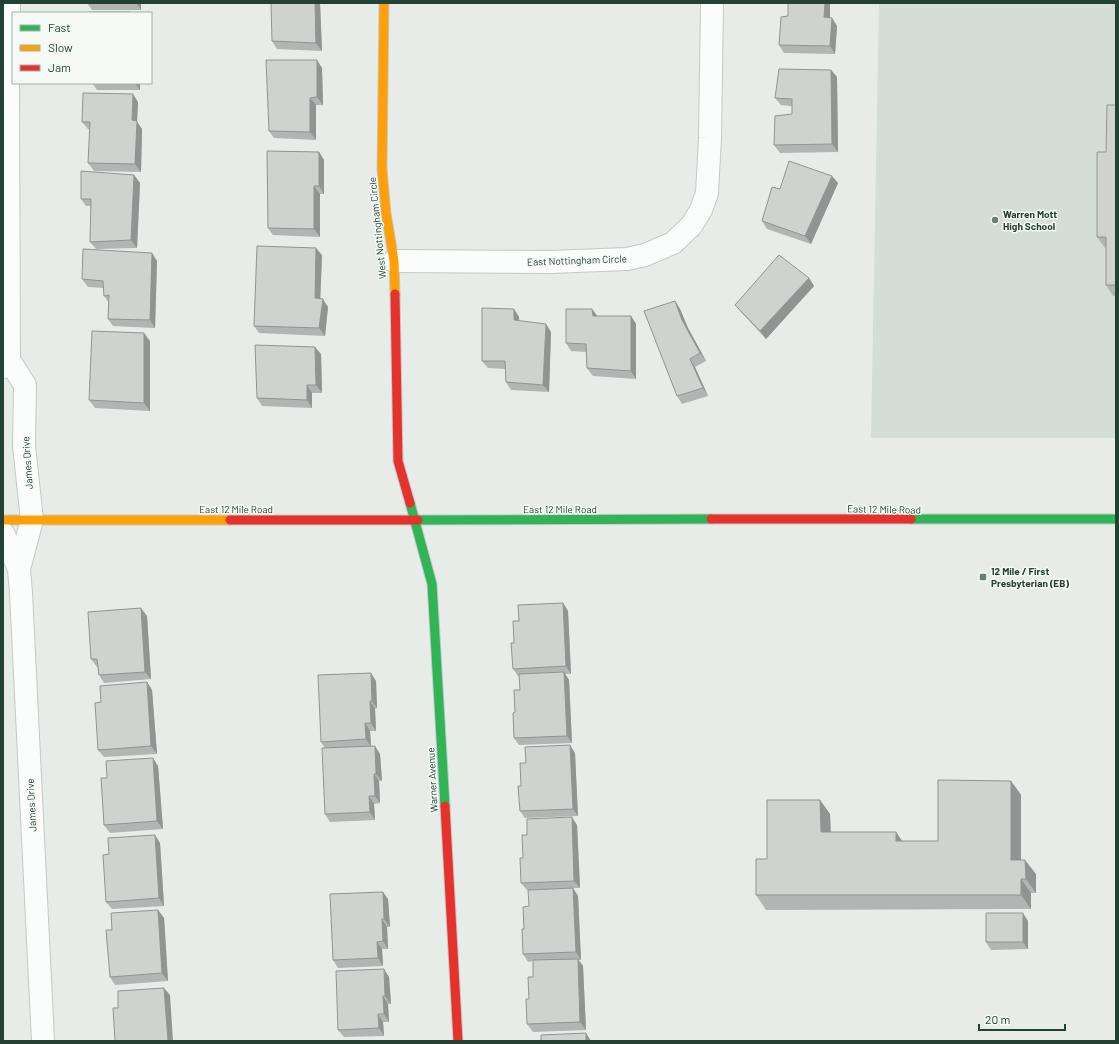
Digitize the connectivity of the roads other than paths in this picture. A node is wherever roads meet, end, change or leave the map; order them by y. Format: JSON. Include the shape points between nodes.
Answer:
{"nodes":[{"id":1,"x":9,"y":3,"type":"edge"},
{"id":2,"x":384,"y":3,"type":"edge"},
{"id":3,"x":712,"y":3,"type":"edge"},
{"id":4,"x":6,"y":83,"type":"edge"},
{"id":5,"x":394,"y":261,"type":"junction"},
{"id":6,"x":6,"y":364,"type":"edge"},
{"id":7,"x":1116,"y":519,"type":"edge"},
{"id":8,"x":3,"y":520,"type":"edge"},
{"id":9,"x":32,"y":520,"type":"junction"},
{"id":10,"x":414,"y":520,"type":"junction"},
{"id":11,"x":3,"y":533,"type":"edge"},
{"id":12,"x":19,"y":569,"type":"junction"},
{"id":13,"x":43,"y":1041,"type":"edge"},
{"id":14,"x":458,"y":1041,"type":"edge"}],
"edges":[{"from":1,"to":4,"type":"street","name":"James Drive"},
{"from":2,"to":5,"type":"main road","name":"West Nottingham Circle","via":[[382,169]]},
{"from":3,"to":5,"type":"street","name":"East Nottingham Circle","via":[[707,193],[701,210],[691,226],[673,243],[645,256],[627,259],[550,262]]},
{"from":4,"to":6,"type":"street","name":"James Drive"},
{"from":5,"to":10,"type":"main road","name":"West Nottingham Circle","via":[[398,461]]},
{"from":6,"to":9,"type":"street","name":"James Drive","via":[[25,385],[24,446]]},
{"from":7,"to":10,"type":"main road","name":"East 12 Mile Road"},
{"from":8,"to":9,"type":"main road","name":"East 12 Mile Road"},
{"from":9,"to":10,"type":"main road","name":"East 12 Mile Road"},
{"from":9,"to":12,"type":"street","name":"James Drive"},
{"from":10,"to":14,"type":"main road","name":"Warner Avenue","via":[[432,584]]},
{"from":11,"to":12,"type":"street","name":"James Drive"},
{"from":12,"to":13,"type":"street","name":"James Drive"}]}
